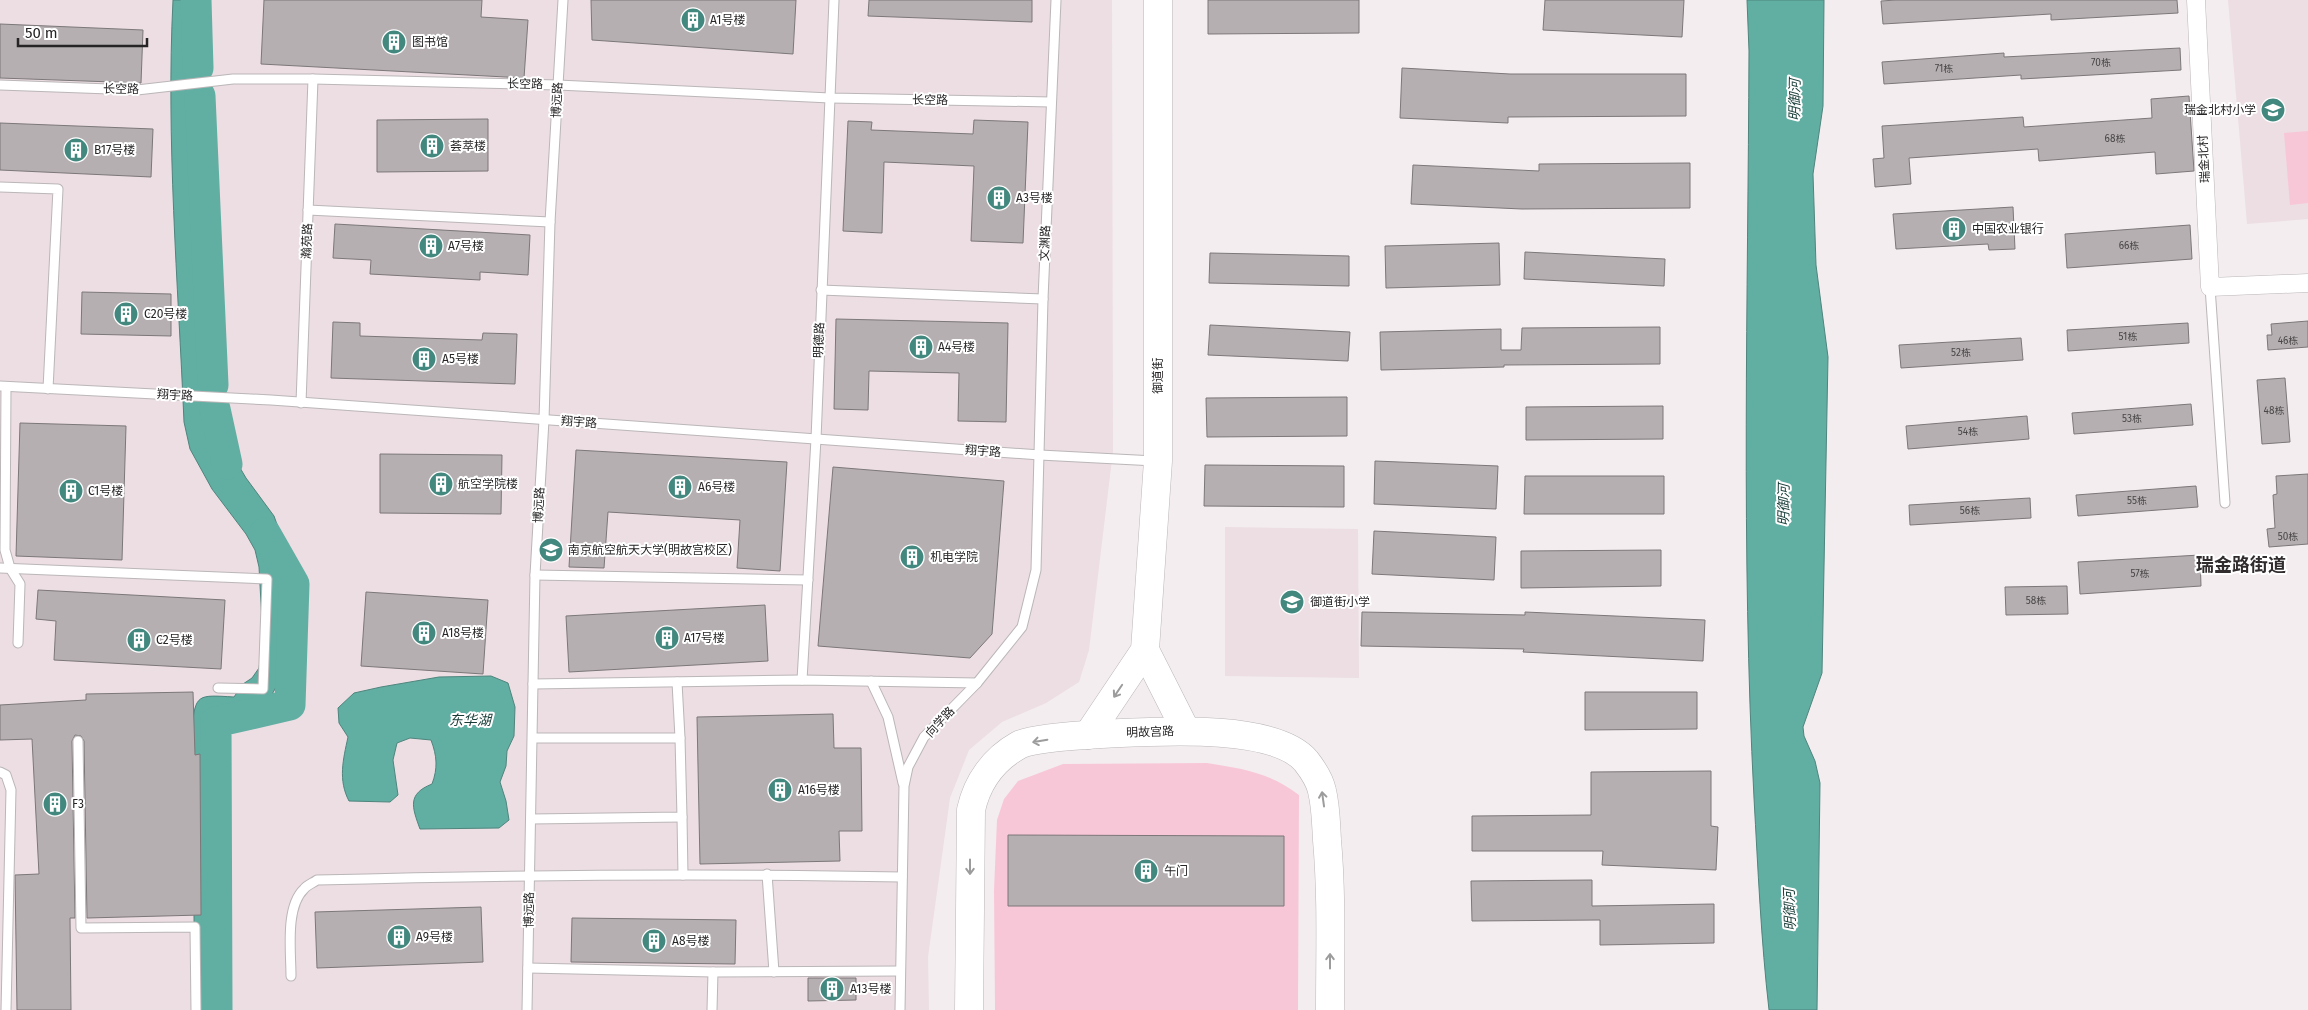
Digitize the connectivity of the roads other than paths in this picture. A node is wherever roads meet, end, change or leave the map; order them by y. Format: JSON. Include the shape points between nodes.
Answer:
{"nodes":[{"id":1,"x":563,"y":0,"type":"edge"},
{"id":2,"x":834,"y":0,"type":"edge"},
{"id":3,"x":1056,"y":0,"type":"edge"},
{"id":4,"x":1158,"y":0,"type":"edge"},
{"id":5,"x":2196,"y":0,"type":"edge"},
{"id":6,"x":313,"y":79,"type":"junction"},
{"id":7,"x":0,"y":85,"type":"edge"},
{"id":8,"x":558,"y":85,"type":"junction"},
{"id":9,"x":830,"y":98,"type":"junction"},
{"id":10,"x":1051,"y":102,"type":"junction"},
{"id":11,"x":0,"y":187,"type":"edge"},
{"id":12,"x":308,"y":210,"type":"junction"},
{"id":13,"x":550,"y":222,"type":"junction"},
{"id":14,"x":2308,"y":283,"type":"edge"},
{"id":15,"x":2210,"y":287,"type":"junction"},
{"id":16,"x":821,"y":290,"type":"junction"},
{"id":17,"x":1043,"y":299,"type":"junction"},
{"id":18,"x":3,"y":386,"type":"edge"},
{"id":19,"x":48,"y":389,"type":"junction"},
{"id":20,"x":301,"y":403,"type":"junction"},
{"id":21,"x":544,"y":420,"type":"junction"},
{"id":22,"x":816,"y":439,"type":"junction"},
{"id":23,"x":1040,"y":456,"type":"junction"},
{"id":24,"x":1158,"y":462,"type":"junction"},
{"id":25,"x":2225,"y":503,"type":"dead end"},
{"id":26,"x":0,"y":568,"type":"edge"},
{"id":27,"x":10,"y":568,"type":"junction"},
{"id":28,"x":535,"y":575,"type":"junction"},
{"id":29,"x":808,"y":580,"type":"junction"},
{"id":30,"x":18,"y":642,"type":"dead end"},
{"id":31,"x":1145,"y":650,"type":"junction"},
{"id":32,"x":802,"y":680,"type":"junction"},
{"id":33,"x":871,"y":681,"type":"junction"},
{"id":34,"x":677,"y":682,"type":"junction"},
{"id":35,"x":977,"y":683,"type":"junction"},
{"id":36,"x":533,"y":684,"type":"junction"},
{"id":37,"x":218,"y":688,"type":"dead end"},
{"id":38,"x":1186,"y":731,"type":"junction"},
{"id":39,"x":1088,"y":735,"type":"junction"},
{"id":40,"x":532,"y":738,"type":"junction"},
{"id":41,"x":680,"y":738,"type":"junction"},
{"id":42,"x":78,"y":741,"type":"dead end"},
{"id":43,"x":0,"y":772,"type":"edge"},
{"id":44,"x":904,"y":786,"type":"junction"},
{"id":45,"x":682,"y":817,"type":"junction"},
{"id":46,"x":530,"y":819,"type":"junction"},
{"id":47,"x":683,"y":874,"type":"junction"},
{"id":48,"x":767,"y":874,"type":"junction"},
{"id":49,"x":529,"y":875,"type":"junction"},
{"id":50,"x":902,"y":877,"type":"junction"},
{"id":51,"x":528,"y":968,"type":"junction"},
{"id":52,"x":900,"y":971,"type":"junction"},
{"id":53,"x":713,"y":972,"type":"junction"},
{"id":54,"x":774,"y":972,"type":"junction"},
{"id":55,"x":291,"y":976,"type":"dead end"},
{"id":56,"x":6,"y":1010,"type":"edge"},
{"id":57,"x":196,"y":1010,"type":"edge"},
{"id":58,"x":527,"y":1010,"type":"edge"},
{"id":59,"x":712,"y":1010,"type":"edge"},
{"id":60,"x":900,"y":1010,"type":"edge"},
{"id":61,"x":969,"y":1010,"type":"edge"},
{"id":62,"x":1330,"y":1010,"type":"edge"}],
"edges":[{"from":1,"to":8,"type":"lane","name":"博远路"},
{"from":2,"to":9,"type":"lane","name":"明德路"},
{"from":3,"to":10,"type":"lane","name":"文渊路"},
{"from":4,"to":24,"type":"main road","name":"御道街"},
{"from":5,"to":15,"type":"street","name":"瑞金北村"},
{"from":6,"to":7,"type":"lane","name":"长空路","via":[[233,80],[137,90]]},
{"from":6,"to":8,"type":"lane","name":"长空路"},
{"from":6,"to":12,"type":"lane","name":"瀚苑路"},
{"from":8,"to":9,"type":"lane","name":"长空路"},
{"from":8,"to":13,"type":"lane","name":"博远路"},
{"from":9,"to":10,"type":"lane","name":"长空路"},
{"from":9,"to":16,"type":"lane","name":"明德路"},
{"from":10,"to":17,"type":"lane","name":"文渊路"},
{"from":11,"to":19,"type":"lane","via":[[58,189]]},
{"from":12,"to":13,"type":"lane"},
{"from":12,"to":20,"type":"lane","name":"瀚苑路"},
{"from":13,"to":21,"type":"lane","name":"博远路"},
{"from":14,"to":15,"type":"street"},
{"from":15,"to":25,"type":"lane"},
{"from":16,"to":17,"type":"lane"},
{"from":16,"to":22,"type":"lane","name":"明德路"},
{"from":17,"to":23,"type":"lane","name":"文渊路"},
{"from":18,"to":19,"type":"lane","name":"翔宇路"},
{"from":18,"to":27,"type":"lane","via":[[5,550]]},
{"from":19,"to":20,"type":"lane","name":"翔宇路"},
{"from":20,"to":21,"type":"lane","name":"翔宇路"},
{"from":21,"to":22,"type":"lane","name":"翔宇路"},
{"from":21,"to":28,"type":"lane","name":"博远路"},
{"from":22,"to":23,"type":"lane","name":"翔宇路"},
{"from":22,"to":29,"type":"lane","name":"明德路"},
{"from":23,"to":24,"type":"lane","name":"翔宇路"},
{"from":23,"to":35,"type":"lane","name":"向学路","via":[[1036,570],[1022,627]]},
{"from":24,"to":31,"type":"main road","name":"御道街"},
{"from":26,"to":27,"type":"lane"},
{"from":27,"to":30,"type":"lane","via":[[20,584]]},
{"from":27,"to":37,"type":"lane","via":[[267,579],[263,689]]},
{"from":28,"to":29,"type":"lane"},
{"from":28,"to":36,"type":"lane","name":"博远路"},
{"from":29,"to":32,"type":"lane","name":"明德路"},
{"from":31,"to":38,"type":"main road"},
{"from":31,"to":39,"type":"main road","name":"御道街","one_way":true},
{"from":32,"to":33,"type":"lane"},
{"from":32,"to":34,"type":"lane"},
{"from":33,"to":35,"type":"lane"},
{"from":33,"to":44,"type":"lane","via":[[888,717]]},
{"from":34,"to":36,"type":"lane"},
{"from":34,"to":41,"type":"lane"},
{"from":35,"to":44,"type":"lane","name":"向学路","via":[[924,737],[908,767]]},
{"from":36,"to":40,"type":"lane","name":"博远路"},
{"from":38,"to":39,"type":"main road","name":"明故宫路"},
{"from":62,"to":38,"type":"main road","name":"明故宫路","one_way":true,"via":[[1330,873],[1325,806],[1316,776],[1305,760],[1285,746],[1241,736]]},
{"from":39,"to":61,"type":"main road","name":"明故宫路","one_way":true,"via":[[1021,744],[993,766],[974,793],[970,834]]},
{"from":40,"to":41,"type":"lane"},
{"from":40,"to":46,"type":"lane","name":"博远路"},
{"from":41,"to":45,"type":"lane"},
{"from":42,"to":57,"type":"lane","via":[[81,928],[196,927]]},
{"from":43,"to":56,"type":"lane","via":[[6,775],[11,790]]},
{"from":44,"to":50,"type":"lane","name":"向学路"},
{"from":45,"to":46,"type":"lane"},
{"from":45,"to":47,"type":"lane"},
{"from":46,"to":49,"type":"lane","name":"博远路"},
{"from":47,"to":48,"type":"lane"},
{"from":47,"to":49,"type":"lane"},
{"from":48,"to":50,"type":"lane"},
{"from":48,"to":54,"type":"lane"},
{"from":49,"to":51,"type":"lane","name":"博远路"},
{"from":49,"to":55,"type":"lane","via":[[317,880],[301,893],[292,912]]},
{"from":50,"to":52,"type":"lane","name":"向学路"},
{"from":51,"to":53,"type":"lane"},
{"from":51,"to":58,"type":"lane","name":"博远路"},
{"from":52,"to":54,"type":"lane"},
{"from":52,"to":60,"type":"lane","name":"向学路"},
{"from":53,"to":54,"type":"lane"},
{"from":53,"to":59,"type":"lane"}]}
